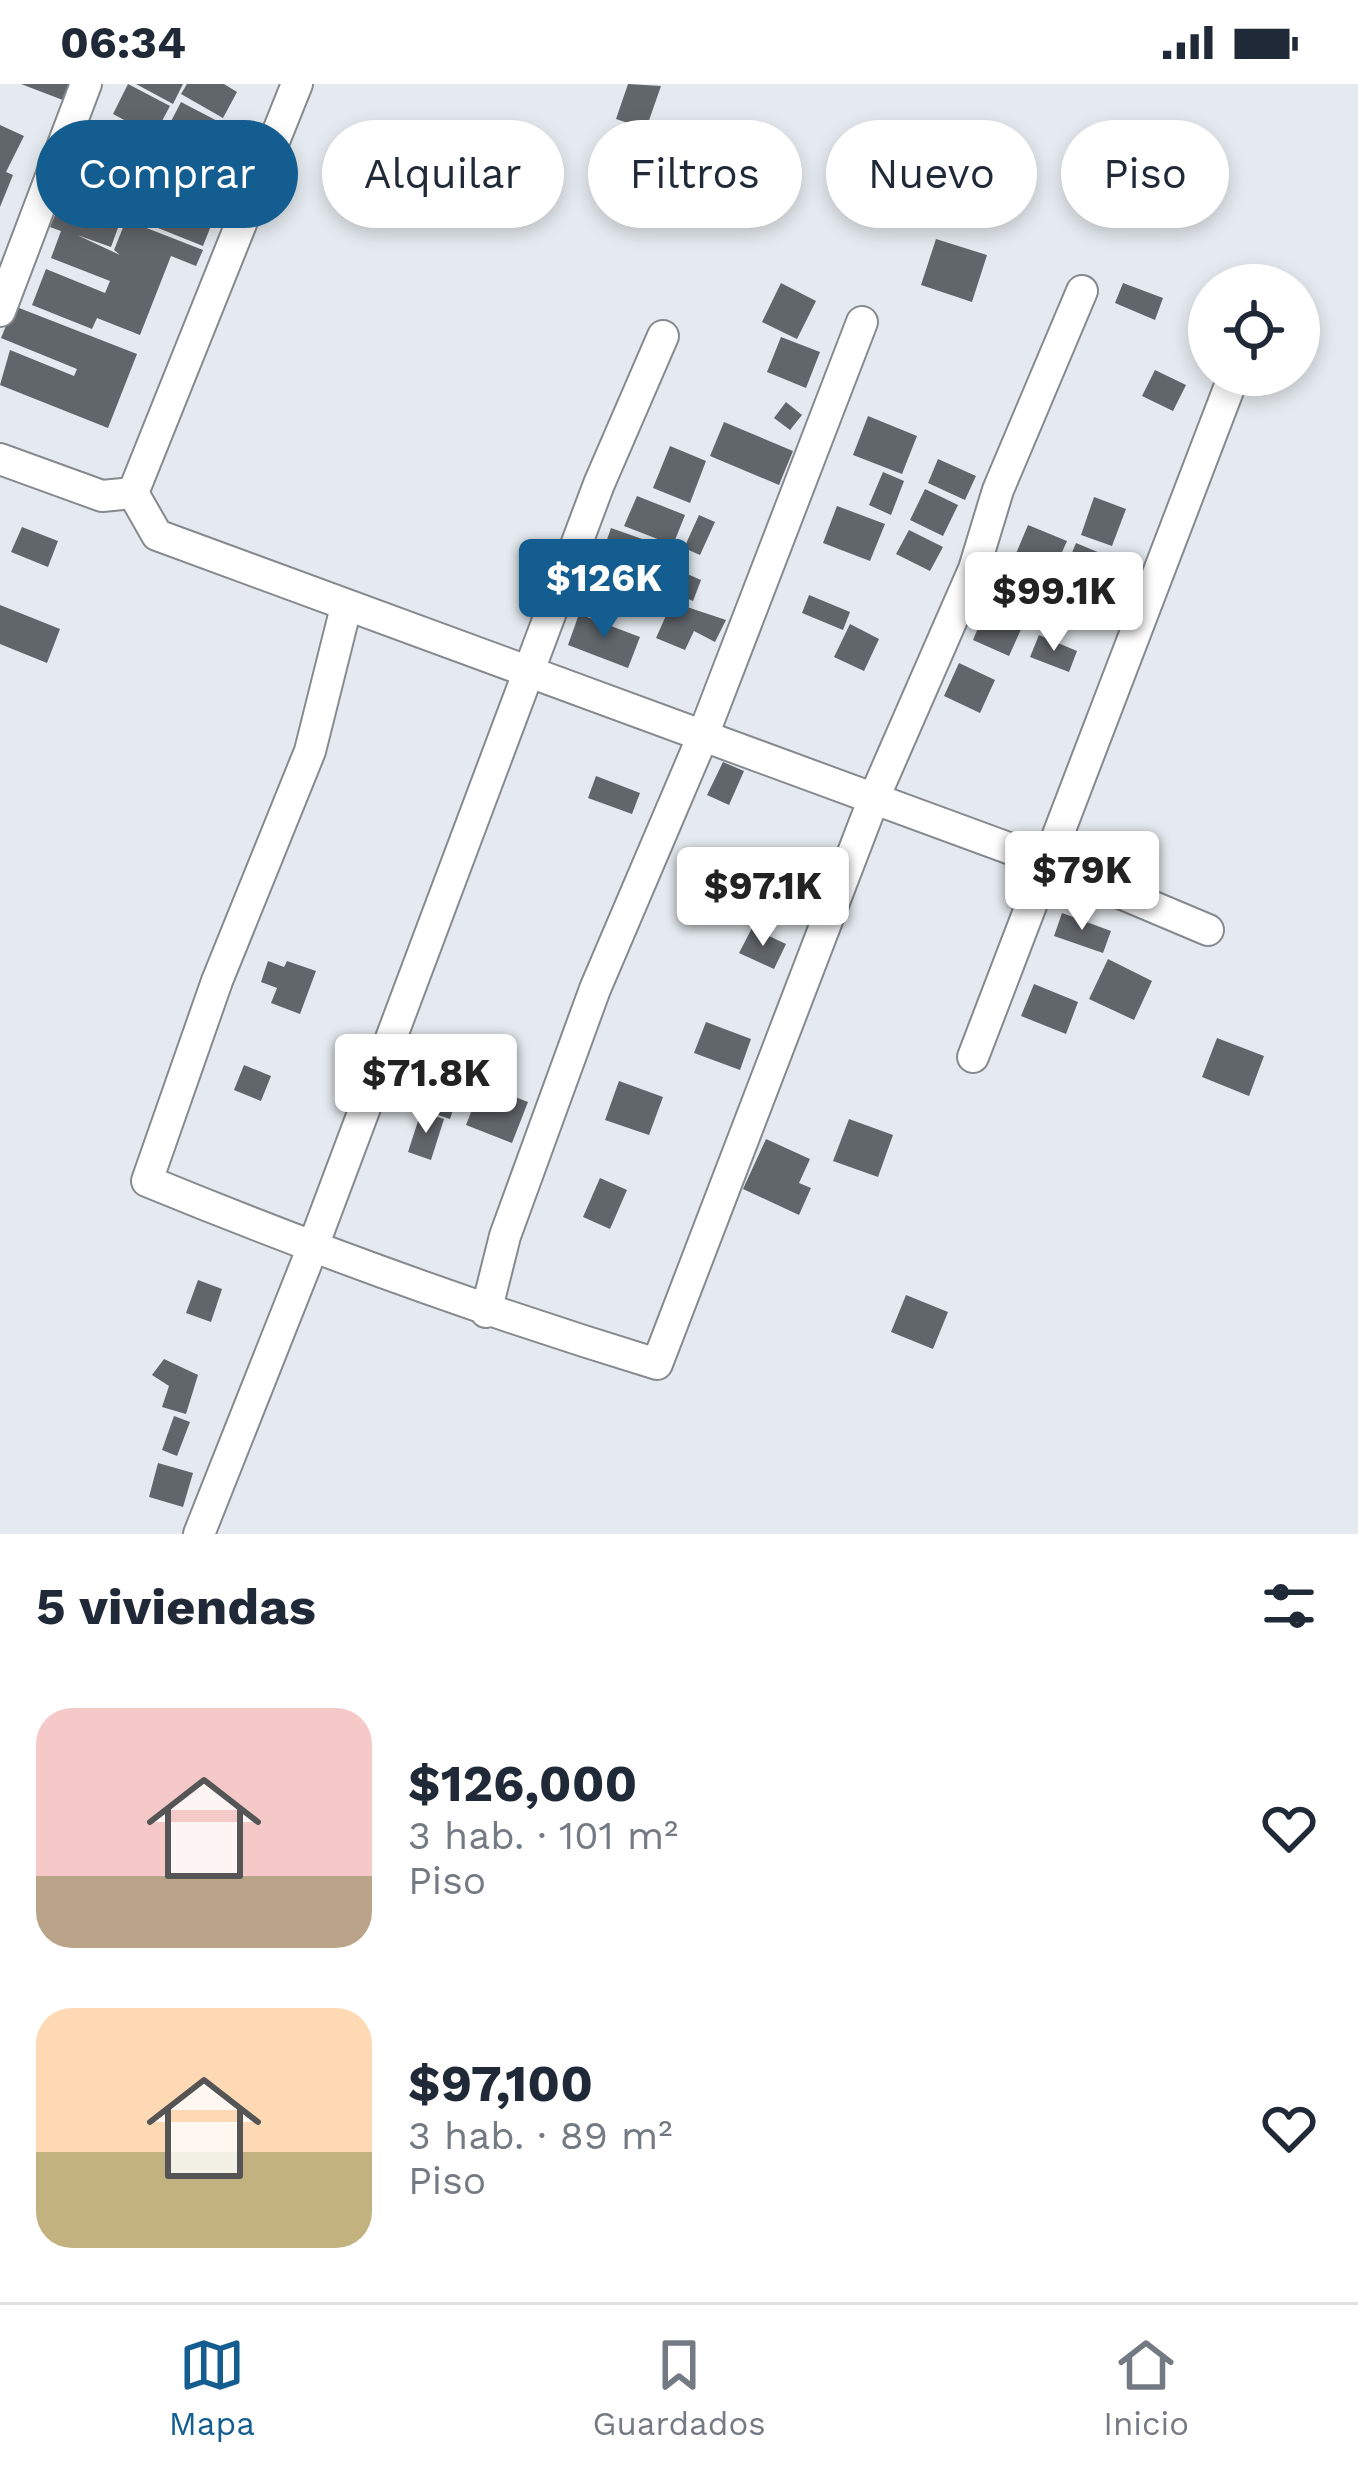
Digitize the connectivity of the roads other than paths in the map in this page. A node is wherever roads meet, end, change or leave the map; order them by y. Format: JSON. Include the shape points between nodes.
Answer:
{"nodes":[{"id":1,"x":86,"y":84,"type":"edge"},
{"id":2,"x":297,"y":84,"type":"edge"},
{"id":3,"x":1082,"y":291,"type":"dead end"},
{"id":4,"x":0,"y":311,"type":"edge"},
{"id":5,"x":862,"y":322,"type":"dead end"},
{"id":6,"x":663,"y":336,"type":"dead end"},
{"id":7,"x":1226,"y":396,"type":"edge"},
{"id":8,"x":0,"y":459,"type":"edge"},
{"id":9,"x":133,"y":493,"type":"junction"},
{"id":10,"x":346,"y":607,"type":"junction"},
{"id":11,"x":526,"y":672,"type":"junction"},
{"id":12,"x":702,"y":738,"type":"junction"},
{"id":13,"x":874,"y":798,"type":"junction"},
{"id":14,"x":1049,"y":863,"type":"junction"},
{"id":15,"x":1208,"y":930,"type":"dead end"},
{"id":16,"x":974,"y":1057,"type":"dead end"},
{"id":17,"x":313,"y":1249,"type":"junction"},
{"id":18,"x":486,"y":1312,"type":"junction"},
{"id":19,"x":199,"y":1534,"type":"edge"}],
"edges":[{"from":1,"to":4,"type":"street"},
{"from":2,"to":9,"type":"street"},
{"from":3,"to":13,"type":"street"},
{"from":5,"to":12,"type":"street"},
{"from":6,"to":11,"type":"street"},
{"from":7,"to":14,"type":"street"},
{"from":8,"to":9,"type":"street","via":[[102,496]]},
{"from":9,"to":10,"type":"street","via":[[157,535]]},
{"from":10,"to":11,"type":"street"},
{"from":10,"to":17,"type":"street","via":[[310,751],[147,1180]]},
{"from":11,"to":12,"type":"street"},
{"from":11,"to":17,"type":"street"},
{"from":12,"to":13,"type":"street"},
{"from":12,"to":18,"type":"street","via":[[595,989],[505,1236]]},
{"from":13,"to":14,"type":"street"},
{"from":13,"to":18,"type":"street","via":[[657,1364]]},
{"from":14,"to":15,"type":"street"},
{"from":14,"to":16,"type":"street"},
{"from":17,"to":18,"type":"street"},
{"from":17,"to":19,"type":"street"}]}
